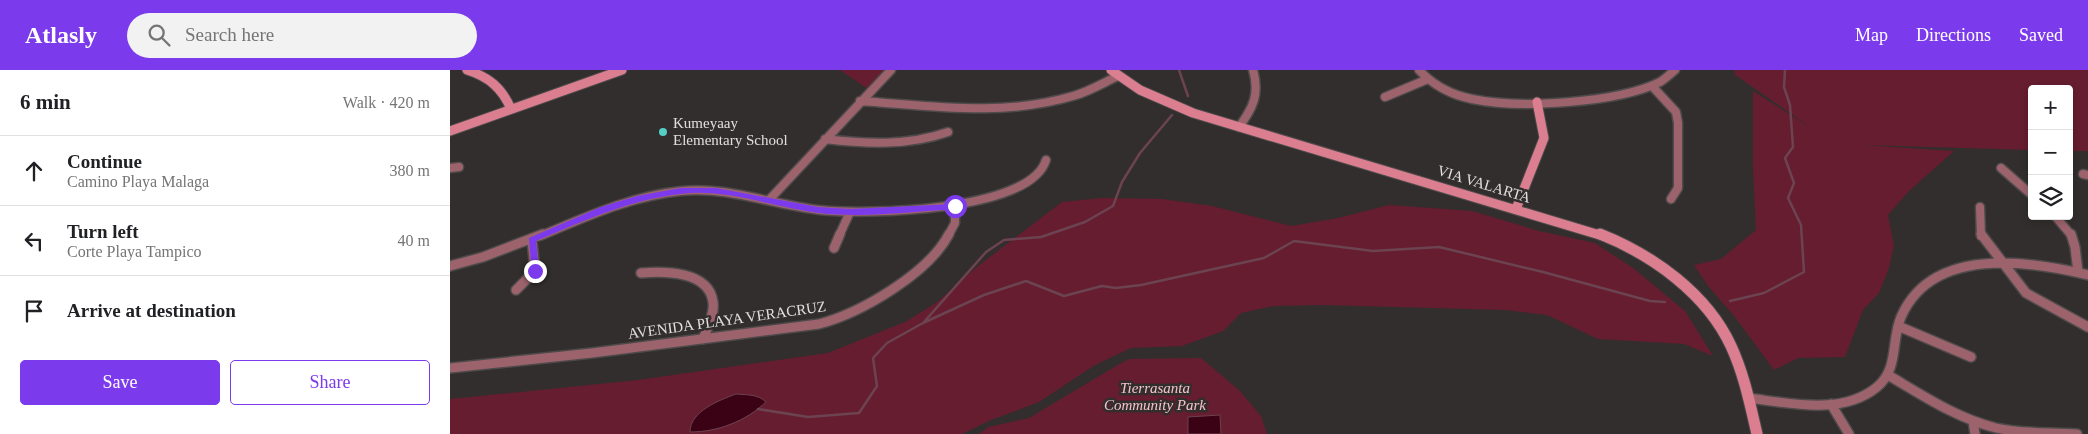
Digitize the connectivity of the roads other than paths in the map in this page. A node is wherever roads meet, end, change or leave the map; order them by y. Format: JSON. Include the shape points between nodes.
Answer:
{"nodes":[{"id":1,"x":466,"y":70,"type":"edge"},
{"id":2,"x":603,"y":70,"type":"edge"},
{"id":3,"x":622,"y":70,"type":"edge"},
{"id":4,"x":890,"y":70,"type":"edge"},
{"id":5,"x":1253,"y":70,"type":"edge"},
{"id":6,"x":1420,"y":70,"type":"edge"},
{"id":7,"x":1675,"y":70,"type":"edge"},
{"id":8,"x":1114,"y":73,"type":"edge"},
{"id":9,"x":1428,"y":79,"type":"junction"},
{"id":10,"x":1652,"y":86,"type":"junction"},
{"id":11,"x":1385,"y":97,"type":"dead end"},
{"id":12,"x":860,"y":100,"type":"junction"},
{"id":13,"x":1537,"y":102,"type":"junction"},
{"id":14,"x":511,"y":109,"type":"junction"},
{"id":15,"x":1238,"y":127,"type":"junction"},
{"id":16,"x":450,"y":131,"type":"edge"},
{"id":17,"x":948,"y":132,"type":"dead end"},
{"id":18,"x":825,"y":139,"type":"junction"},
{"id":19,"x":1046,"y":160,"type":"dead end"},
{"id":20,"x":2001,"y":168,"type":"dead end"},
{"id":21,"x":2028,"y":192,"type":"edge"},
{"id":22,"x":1671,"y":199,"type":"dead end"},
{"id":23,"x":769,"y":200,"type":"junction"},
{"id":24,"x":955,"y":206,"type":"junction"},
{"id":25,"x":1980,"y":207,"type":"dead end"},
{"id":26,"x":1516,"y":210,"type":"junction"},
{"id":27,"x":850,"y":212,"type":"junction"},
{"id":28,"x":2059,"y":220,"type":"edge"},
{"id":29,"x":532,"y":240,"type":"junction"},
{"id":30,"x":834,"y":248,"type":"dead end"},
{"id":31,"x":2000,"y":262,"type":"junction"},
{"id":32,"x":450,"y":266,"type":"edge"},
{"id":33,"x":2078,"y":272,"type":"junction"},
{"id":34,"x":641,"y":273,"type":"dead end"},
{"id":35,"x":2088,"y":275,"type":"edge"},
{"id":36,"x":516,"y":290,"type":"dead end"},
{"id":37,"x":1898,"y":326,"type":"junction"},
{"id":38,"x":2088,"y":327,"type":"edge"},
{"id":39,"x":702,"y":339,"type":"junction"},
{"id":40,"x":1971,"y":358,"type":"dead end"},
{"id":41,"x":450,"y":368,"type":"edge"},
{"id":42,"x":1888,"y":375,"type":"junction"},
{"id":43,"x":1748,"y":398,"type":"junction"},
{"id":44,"x":1831,"y":404,"type":"junction"},
{"id":45,"x":1973,"y":421,"type":"junction"},
{"id":46,"x":1757,"y":434,"type":"edge"},
{"id":47,"x":1849,"y":434,"type":"edge"},
{"id":48,"x":1975,"y":434,"type":"edge"},
{"id":49,"x":2077,"y":434,"type":"edge"}],
"edges":[{"from":1,"to":14,"type":"main road","via":[[498,84]]},
{"from":2,"to":14,"type":"main road","via":[[529,98]]},
{"from":3,"to":14,"type":"main road"},
{"from":4,"to":12,"type":"street"},
{"from":5,"to":15,"type":"street","via":[[1257,94],[1252,108]]},
{"from":6,"to":9,"type":"street"},
{"from":7,"to":10,"type":"street","via":[[1664,81]]},
{"from":8,"to":12,"type":"street","via":[[1064,99],[1008,109]]},
{"from":8,"to":15,"type":"main road","name":"VIA VALARTA","via":[[1168,104]]},
{"from":9,"to":11,"type":"street"},
{"from":9,"to":13,"type":"street","via":[[1447,91],[1473,99]]},
{"from":10,"to":13,"type":"street","via":[[1612,96]]},
{"from":10,"to":22,"type":"street","via":[[1676,112],[1678,123],[1678,188]]},
{"from":12,"to":18,"type":"street"},
{"from":13,"to":26,"type":"main road","via":[[1544,138]]},
{"from":14,"to":16,"type":"main road"},
{"from":15,"to":26,"type":"main road","name":"VIA VALARTA"},
{"from":17,"to":18,"type":"street","via":[[935,138],[864,144]]},
{"from":18,"to":23,"type":"street"},
{"from":19,"to":24,"type":"street","via":[[1043,170],[1029,181],[992,197]]},
{"from":20,"to":21,"type":"street"},
{"from":23,"to":27,"type":"street","via":[[818,210]]},
{"from":23,"to":29,"type":"street","via":[[716,190],[681,191],[604,209]]},
{"from":24,"to":27,"type":"street"},
{"from":24,"to":39,"type":"street","name":"AVENIDA PLAYA VERACRUZ","via":[[950,234],[926,264],[844,317],[821,324]]},
{"from":25,"to":31,"type":"street","via":[[1980,236]]},
{"from":26,"to":43,"type":"main road","name":"VIA VALARTA","via":[[1602,236],[1646,257],[1671,275],[1709,312],[1730,343]]},
{"from":27,"to":30,"type":"street"},
{"from":28,"to":33,"type":"street","via":[[2072,235]]},
{"from":29,"to":32,"type":"street"},
{"from":29,"to":36,"type":"street","via":[[535,271]]},
{"from":31,"to":33,"type":"street","via":[[2038,263]]},
{"from":31,"to":37,"type":"street","via":[[1963,267],[1932,280],[1910,300]]},
{"from":31,"to":38,"type":"street","via":[[2026,293]]},
{"from":33,"to":35,"type":"street"},
{"from":34,"to":39,"type":"street","via":[[658,270],[678,274],[697,279],[710,290],[713,301],[711,315]]},
{"from":37,"to":40,"type":"street"},
{"from":37,"to":42,"type":"street","via":[[1893,364]]},
{"from":39,"to":41,"type":"street","name":"AVENIDA PLAYA VERACRUZ","via":[[553,359]]},
{"from":42,"to":44,"type":"street","via":[[1865,394]]},
{"from":42,"to":45,"type":"street"},
{"from":43,"to":44,"type":"street"},
{"from":43,"to":46,"type":"main road","name":"VIA VALARTA"},
{"from":44,"to":47,"type":"street"},
{"from":45,"to":48,"type":"street"},
{"from":45,"to":49,"type":"street","via":[[1999,428]]}]}
